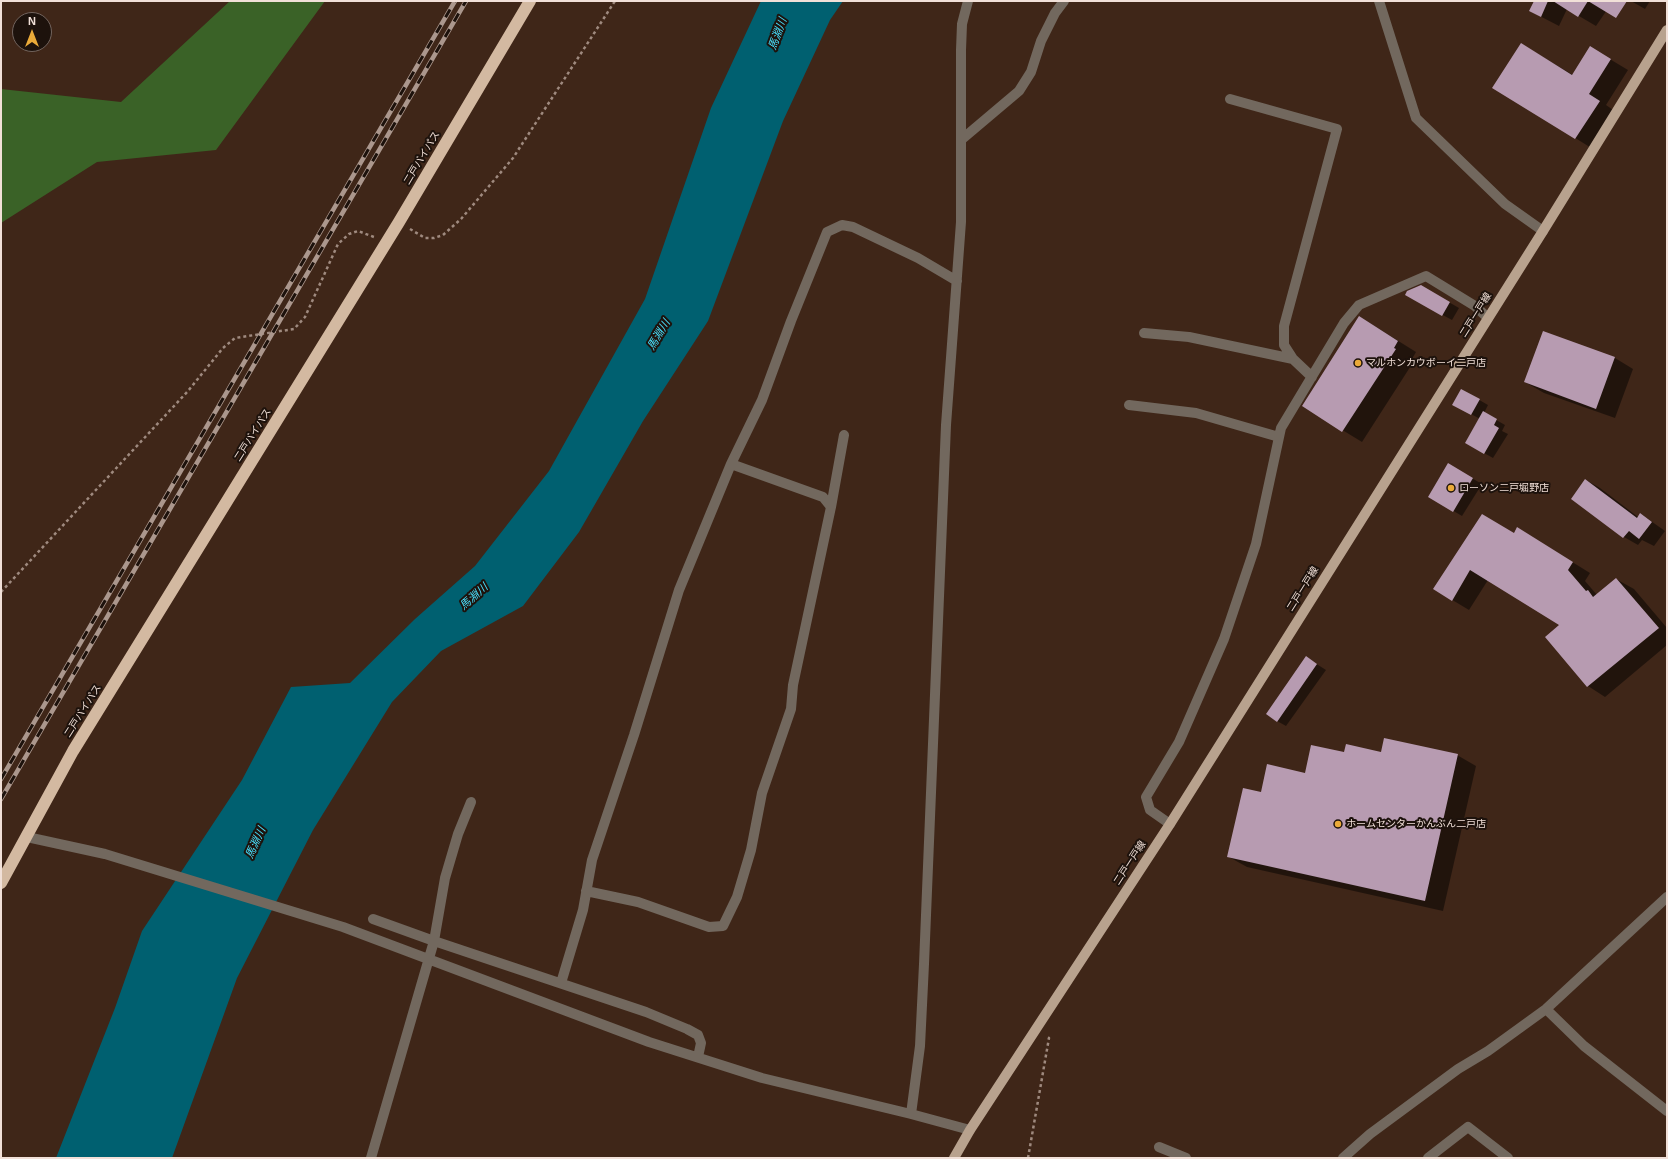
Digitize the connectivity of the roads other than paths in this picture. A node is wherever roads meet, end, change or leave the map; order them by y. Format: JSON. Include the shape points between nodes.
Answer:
{"nodes":[{"id":1,"x":530,"y":1,"type":"edge"},
{"id":2,"x":968,"y":1,"type":"edge"},
{"id":3,"x":1064,"y":1,"type":"edge"},
{"id":4,"x":1379,"y":1,"type":"edge"},
{"id":5,"x":1667,"y":30,"type":"edge"},
{"id":6,"x":1230,"y":100,"type":"dead end"},
{"id":7,"x":961,"y":140,"type":"junction"},
{"id":8,"x":1543,"y":231,"type":"junction"},
{"id":9,"x":957,"y":281,"type":"junction"},
{"id":10,"x":1488,"y":318,"type":"junction"},
{"id":11,"x":1144,"y":333,"type":"dead end"},
{"id":12,"x":1293,"y":359,"type":"junction"},
{"id":13,"x":1312,"y":377,"type":"junction"},
{"id":14,"x":1129,"y":405,"type":"dead end"},
{"id":15,"x":844,"y":435,"type":"dead end"},
{"id":16,"x":1279,"y":437,"type":"junction"},
{"id":17,"x":731,"y":464,"type":"junction"},
{"id":18,"x":831,"y":506,"type":"junction"},
{"id":19,"x":471,"y":802,"type":"dead end"},
{"id":20,"x":1170,"y":824,"type":"junction"},
{"id":21,"x":27,"y":837,"type":"junction"},
{"id":22,"x":1,"y":883,"type":"edge"},
{"id":23,"x":586,"y":891,"type":"junction"},
{"id":24,"x":1665,"y":903,"type":"edge"},
{"id":25,"x":373,"y":919,"type":"dead end"},
{"id":26,"x":434,"y":941,"type":"junction"},
{"id":27,"x":561,"y":983,"type":"junction"},
{"id":28,"x":1546,"y":1009,"type":"junction"},
{"id":29,"x":698,"y":1057,"type":"junction"},
{"id":30,"x":1667,"y":1111,"type":"edge"},
{"id":31,"x":911,"y":1114,"type":"junction"},
{"id":32,"x":970,"y":1130,"type":"junction"},
{"id":33,"x":1159,"y":1147,"type":"dead end"},
{"id":34,"x":372,"y":1158,"type":"edge"},
{"id":35,"x":954,"y":1158,"type":"edge"},
{"id":36,"x":1186,"y":1158,"type":"edge"},
{"id":37,"x":1343,"y":1158,"type":"edge"},
{"id":38,"x":1428,"y":1158,"type":"edge"},
{"id":39,"x":1508,"y":1158,"type":"edge"}],
"edges":[{"from":1,"to":21,"type":"highway","name":"二戸バイパス","via":[[399,222],[73,751]]},
{"from":2,"to":7,"type":"street","via":[[962,24]]},
{"from":3,"to":7,"type":"street","via":[[1041,41],[1031,72],[1019,91]]},
{"from":4,"to":8,"type":"street","via":[[1416,118],[1505,204]]},
{"from":5,"to":8,"type":"main road","name":"二戸一戸線"},
{"from":6,"to":12,"type":"street","via":[[1337,129],[1284,326],[1284,345]]},
{"from":7,"to":9,"type":"street","via":[[961,222]]},
{"from":8,"to":10,"type":"main road","name":"二戸一戸線"},
{"from":9,"to":17,"type":"street","via":[[918,258],[853,227],[842,225],[827,232],[762,400]]},
{"from":9,"to":31,"type":"street","via":[[946,425],[920,1046]]},
{"from":10,"to":13,"type":"street","via":[[1475,306],[1426,276],[1359,305],[1344,323]]},
{"from":10,"to":20,"type":"main road","name":"二戸一戸線"},
{"from":11,"to":12,"type":"street","via":[[1189,336]]},
{"from":12,"to":13,"type":"street"},
{"from":13,"to":16,"type":"street","via":[[1281,428]]},
{"from":14,"to":16,"type":"street","via":[[1196,413]]},
{"from":15,"to":18,"type":"street"},
{"from":16,"to":20,"type":"street","via":[[1256,544],[1224,639],[1179,742],[1146,797],[1150,810]]},
{"from":17,"to":18,"type":"street","via":[[823,497]]},
{"from":17,"to":23,"type":"street","via":[[679,590],[592,860]]},
{"from":18,"to":23,"type":"street","via":[[793,685],[791,709],[762,793],[751,850],[737,897],[723,926],[709,927],[638,902]]},
{"from":19,"to":26,"type":"street","via":[[445,878]]},
{"from":20,"to":32,"type":"main road","name":"二戸一戸線"},
{"from":21,"to":22,"type":"highway","name":"二戸バイパス"},
{"from":21,"to":29,"type":"street","via":[[105,854],[343,927],[649,1042]]},
{"from":23,"to":27,"type":"street","via":[[583,910]]},
{"from":24,"to":28,"type":"street"},
{"from":25,"to":26,"type":"street"},
{"from":26,"to":27,"type":"street"},
{"from":26,"to":34,"type":"street"},
{"from":27,"to":29,"type":"street","via":[[687,1029],[698,1035],[701,1043]]},
{"from":28,"to":30,"type":"street","via":[[1584,1046]]},
{"from":28,"to":37,"type":"street","via":[[1488,1051],[1458,1069],[1370,1134]]},
{"from":29,"to":31,"type":"street","via":[[762,1078]]},
{"from":31,"to":32,"type":"street"},
{"from":32,"to":35,"type":"main road","name":"二戸一戸線"},
{"from":33,"to":36,"type":"street"},
{"from":38,"to":39,"type":"street","via":[[1468,1127]]}]}
